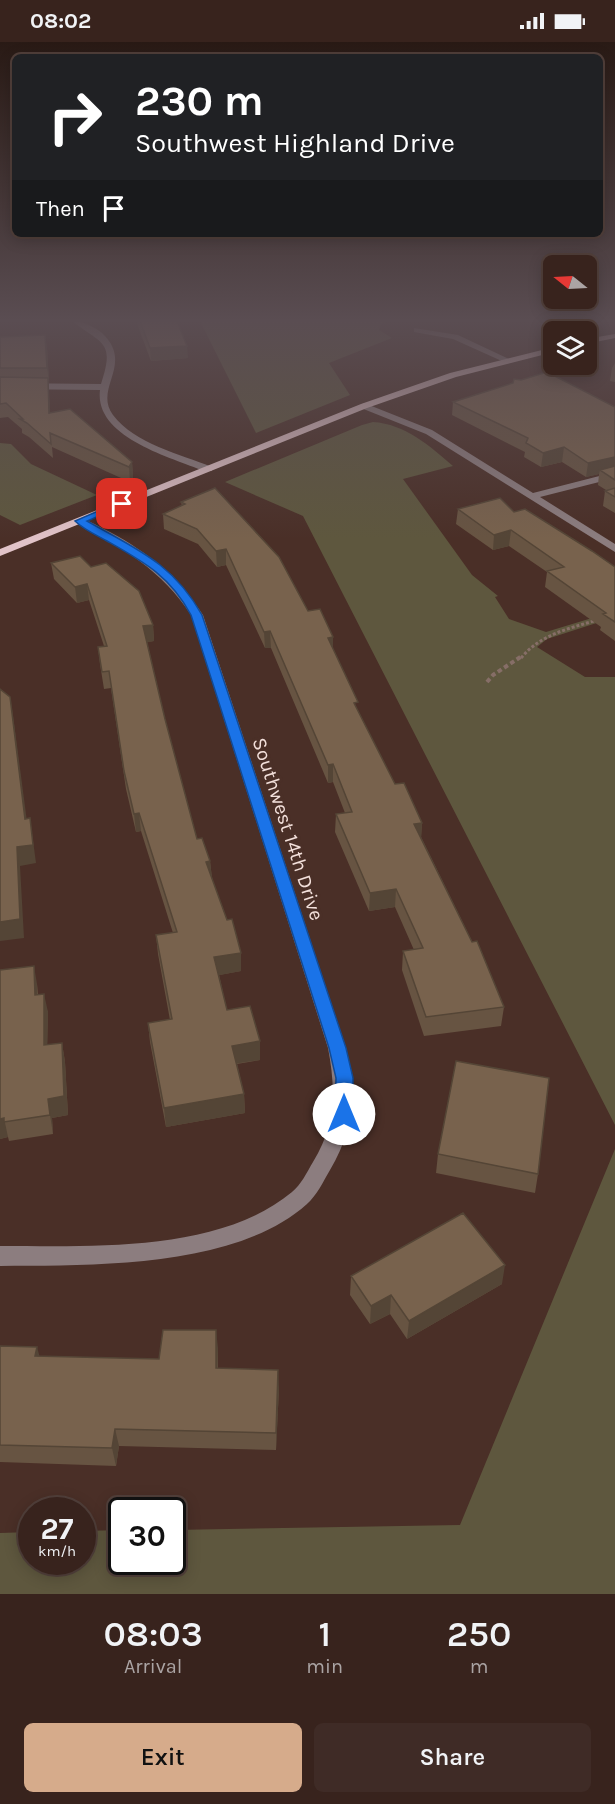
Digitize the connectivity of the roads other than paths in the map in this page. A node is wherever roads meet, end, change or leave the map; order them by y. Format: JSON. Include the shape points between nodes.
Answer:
{"nodes":[{"id":1,"x":103,"y":393,"type":"edge"},
{"id":2,"x":400,"y":393,"type":"edge"},
{"id":3,"x":363,"y":406,"type":"junction"},
{"id":4,"x":208,"y":469,"type":"junction"},
{"id":5,"x":615,"y":475,"type":"edge"},
{"id":6,"x":532,"y":496,"type":"junction"},
{"id":7,"x":80,"y":521,"type":"junction"},
{"id":8,"x":615,"y":549,"type":"edge"},
{"id":9,"x":0,"y":553,"type":"edge"},
{"id":10,"x":0,"y":1256,"type":"edge"}],
"edges":[{"from":1,"to":4,"type":"street","via":[[103,405],[116,424]]},
{"from":2,"to":3,"type":"main road"},
{"from":3,"to":4,"type":"main road"},
{"from":3,"to":6,"type":"street","via":[[429,432]]},
{"from":4,"to":7,"type":"main road"},
{"from":5,"to":6,"type":"street"},
{"from":6,"to":8,"type":"street"},
{"from":7,"to":9,"type":"main road"},
{"from":7,"to":10,"type":"street","name":"Southwest 14th Drive","via":[[132,549],[170,577],[196,615],[337,1048],[344,1078],[344,1114],[330,1154],[300,1198],[267,1220],[228,1236],[139,1254]]}]}
